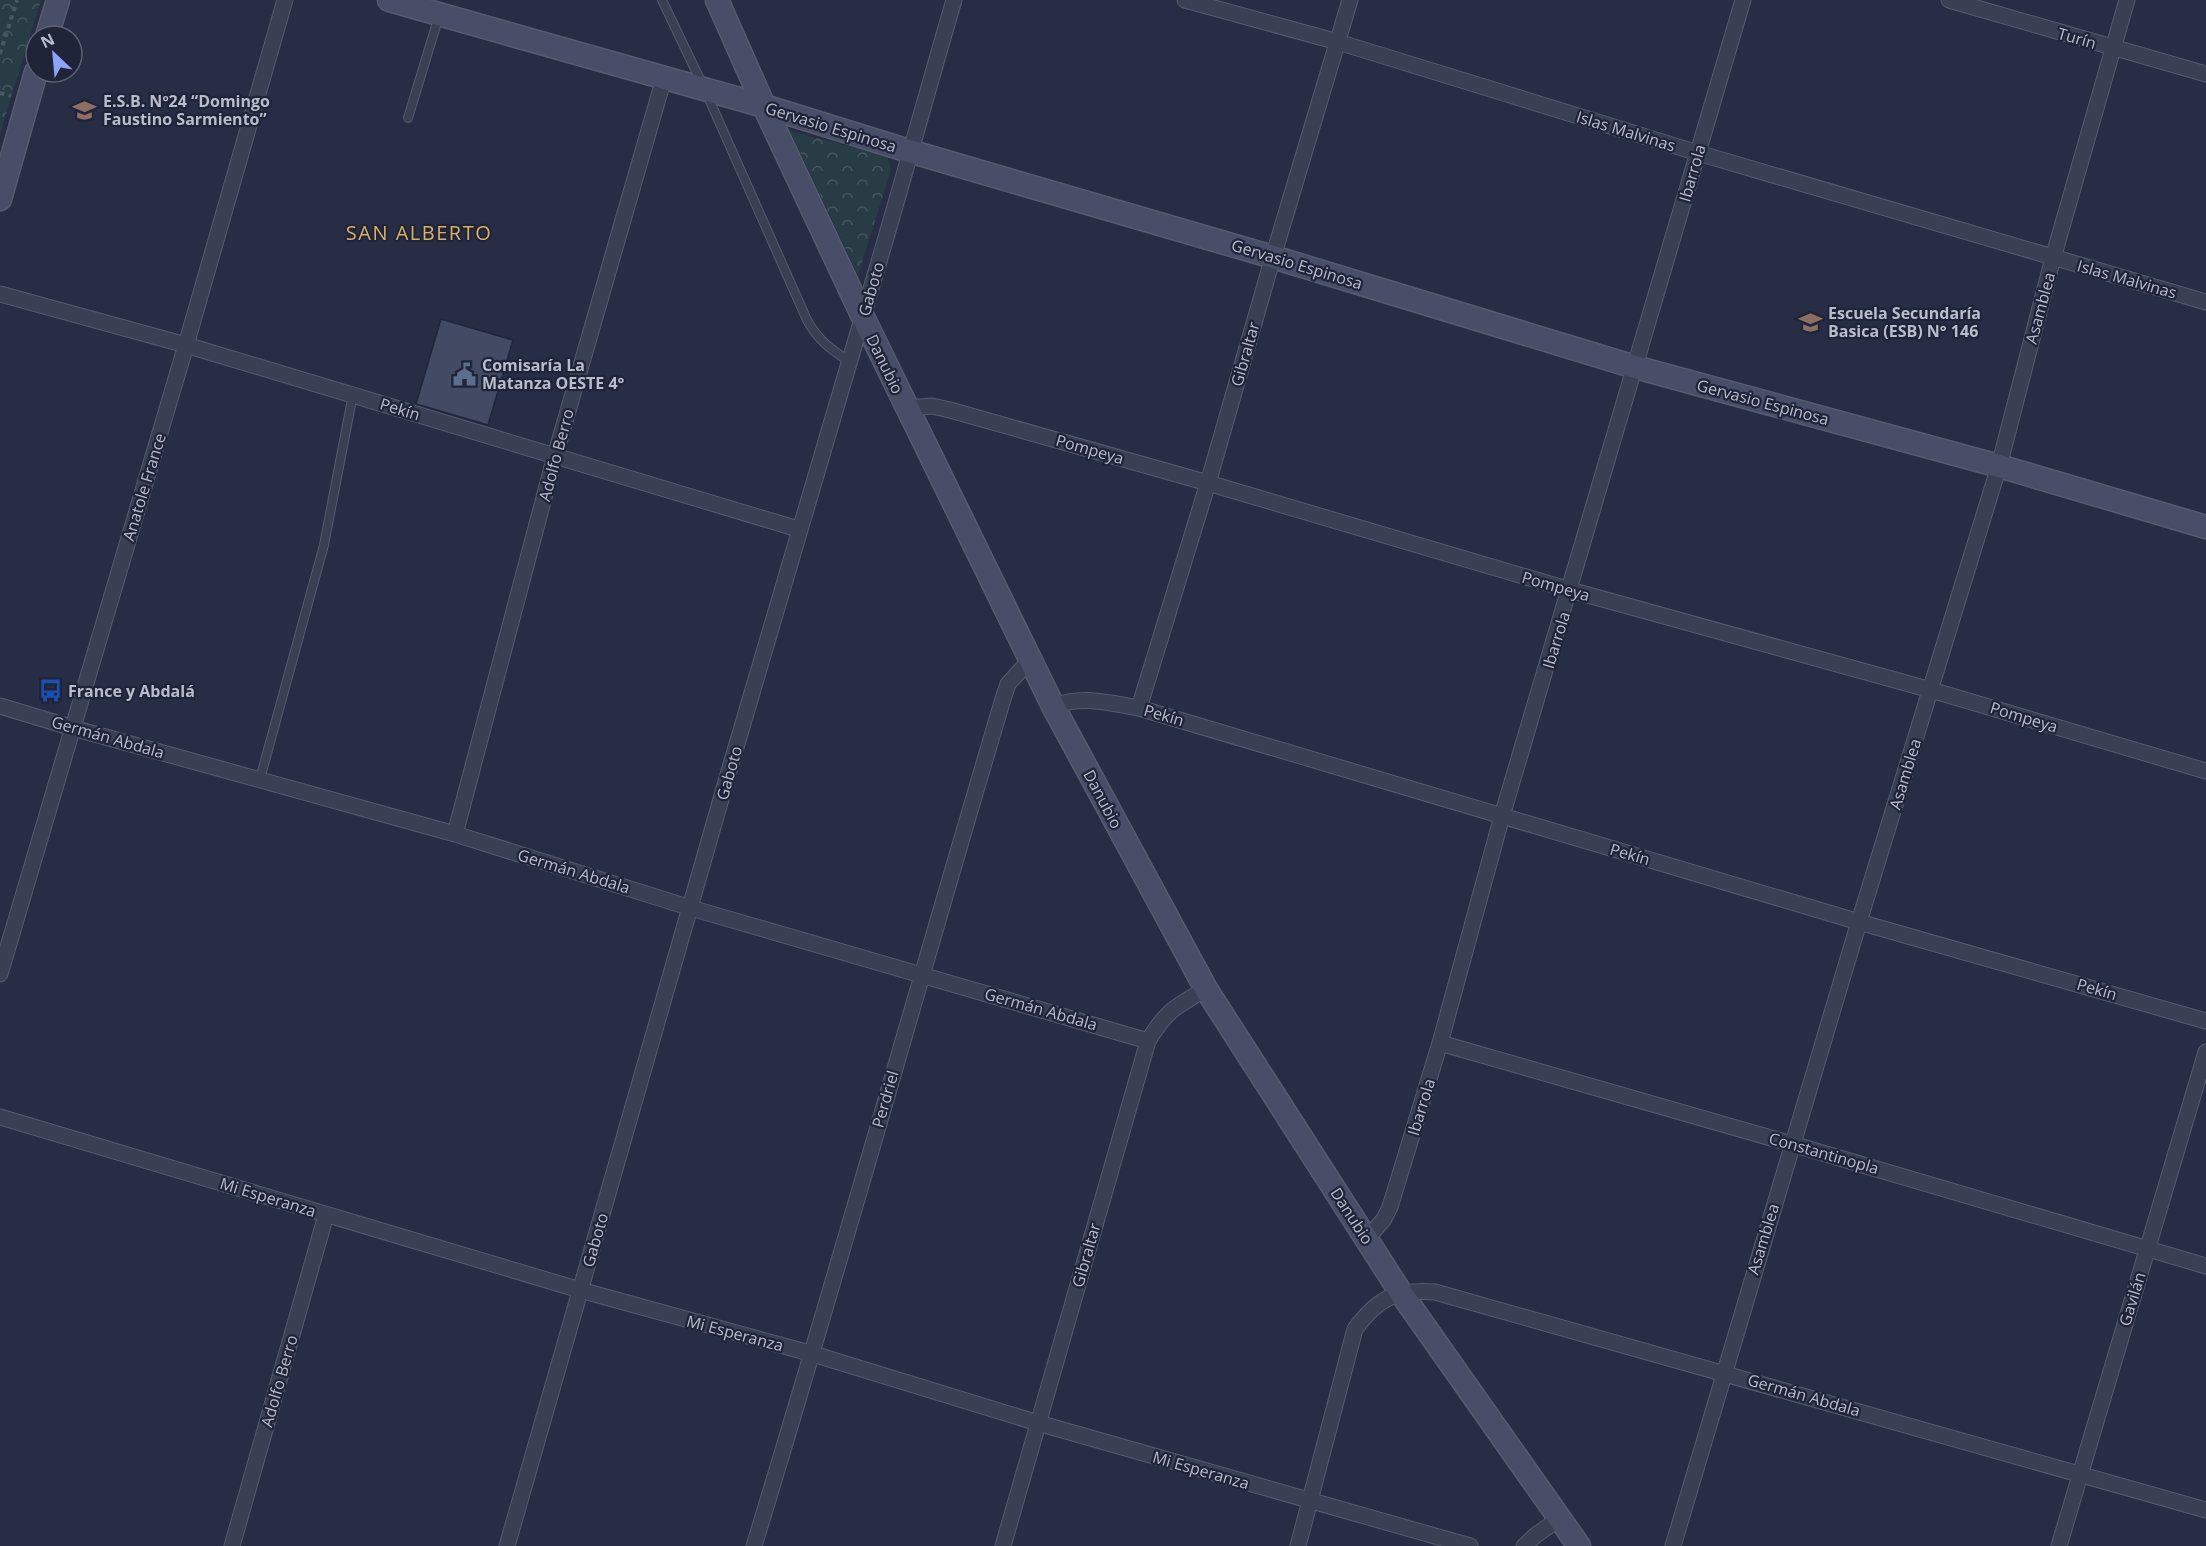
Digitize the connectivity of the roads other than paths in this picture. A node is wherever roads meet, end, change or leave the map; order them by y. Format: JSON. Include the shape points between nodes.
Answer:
{"nodes":[{"id":1,"x":58,"y":0,"type":"edge"},
{"id":2,"x":285,"y":0,"type":"edge"},
{"id":3,"x":389,"y":0,"type":"edge"},
{"id":4,"x":662,"y":0,"type":"edge"},
{"id":5,"x":717,"y":0,"type":"edge"},
{"id":6,"x":954,"y":0,"type":"edge"},
{"id":7,"x":1185,"y":0,"type":"edge"},
{"id":8,"x":1350,"y":0,"type":"edge"},
{"id":9,"x":1743,"y":0,"type":"edge"},
{"id":10,"x":1948,"y":0,"type":"edge"},
{"id":11,"x":2127,"y":0,"type":"edge"},
{"id":12,"x":439,"y":14,"type":"junction"},
{"id":13,"x":51,"y":24,"type":"edge"},
{"id":14,"x":1338,"y":42,"type":"junction"},
{"id":15,"x":2113,"y":48,"type":"junction"},
{"id":16,"x":2206,"y":74,"type":"edge"},
{"id":17,"x":664,"y":78,"type":"junction"},
{"id":18,"x":33,"y":84,"type":"edge"},
{"id":19,"x":705,"y":90,"type":"junction"},
{"id":20,"x":764,"y":106,"type":"junction"},
{"id":21,"x":408,"y":118,"type":"dead end"},
{"id":22,"x":909,"y":151,"type":"junction"},
{"id":23,"x":1698,"y":153,"type":"junction"},
{"id":24,"x":0,"y":199,"type":"edge"},
{"id":25,"x":1273,"y":256,"type":"junction"},
{"id":26,"x":2053,"y":258,"type":"junction"},
{"id":27,"x":0,"y":294,"type":"edge"},
{"id":28,"x":2206,"y":302,"type":"edge"},
{"id":29,"x":863,"y":317,"type":"junction"},
{"id":30,"x":186,"y":345,"type":"junction"},
{"id":31,"x":849,"y":361,"type":"junction"},
{"id":32,"x":1635,"y":367,"type":"junction"},
{"id":33,"x":353,"y":394,"type":"junction"},
{"id":34,"x":906,"y":408,"type":"junction"},
{"id":35,"x":555,"y":456,"type":"junction"},
{"id":36,"x":1999,"y":466,"type":"junction"},
{"id":37,"x":1208,"y":483,"type":"junction"},
{"id":38,"x":2206,"y":527,"type":"edge"},
{"id":39,"x":798,"y":528,"type":"junction"},
{"id":40,"x":1570,"y":590,"type":"junction"},
{"id":41,"x":1030,"y":660,"type":"junction"},
{"id":42,"x":1931,"y":690,"type":"junction"},
{"id":43,"x":0,"y":706,"type":"edge"},
{"id":44,"x":1053,"y":706,"type":"junction"},
{"id":45,"x":1139,"y":708,"type":"junction"},
{"id":46,"x":73,"y":728,"type":"junction"},
{"id":47,"x":2206,"y":771,"type":"edge"},
{"id":48,"x":260,"y":779,"type":"junction"},
{"id":49,"x":1502,"y":816,"type":"junction"},
{"id":50,"x":455,"y":834,"type":"junction"},
{"id":51,"x":691,"y":908,"type":"junction"},
{"id":52,"x":1859,"y":921,"type":"junction"},
{"id":53,"x":0,"y":974,"type":"edge"},
{"id":54,"x":921,"y":974,"type":"junction"},
{"id":55,"x":1206,"y":990,"type":"junction"},
{"id":56,"x":2206,"y":1021,"type":"edge"},
{"id":57,"x":1148,"y":1041,"type":"junction"},
{"id":58,"x":1440,"y":1043,"type":"junction"},
{"id":59,"x":2206,"y":1052,"type":"edge"},
{"id":60,"x":0,"y":1117,"type":"edge"},
{"id":61,"x":1792,"y":1144,"type":"junction"},
{"id":62,"x":326,"y":1215,"type":"junction"},
{"id":63,"x":1367,"y":1239,"type":"junction"},
{"id":64,"x":2148,"y":1248,"type":"junction"},
{"id":65,"x":2206,"y":1266,"type":"edge"},
{"id":66,"x":580,"y":1290,"type":"junction"},
{"id":67,"x":1401,"y":1293,"type":"junction"},
{"id":68,"x":813,"y":1354,"type":"junction"},
{"id":69,"x":1723,"y":1372,"type":"junction"},
{"id":70,"x":1038,"y":1423,"type":"junction"},
{"id":71,"x":2080,"y":1473,"type":"junction"},
{"id":72,"x":1311,"y":1501,"type":"junction"},
{"id":73,"x":2206,"y":1510,"type":"edge"},
{"id":74,"x":1559,"y":1519,"type":"junction"},
{"id":75,"x":232,"y":1546,"type":"edge"},
{"id":76,"x":507,"y":1546,"type":"edge"},
{"id":77,"x":754,"y":1546,"type":"edge"},
{"id":78,"x":1003,"y":1546,"type":"edge"},
{"id":79,"x":1298,"y":1546,"type":"edge"},
{"id":80,"x":1470,"y":1546,"type":"edge"},
{"id":81,"x":1524,"y":1546,"type":"edge"},
{"id":82,"x":1579,"y":1546,"type":"edge"},
{"id":83,"x":1673,"y":1546,"type":"edge"},
{"id":84,"x":2059,"y":1546,"type":"edge"}],
"edges":[{"from":1,"to":13,"type":"street"},
{"from":2,"to":30,"type":"street","name":"Anatole France"},
{"from":3,"to":12,"type":"street","name":"Gervasio Espinosa"},
{"from":4,"to":19,"type":"lane"},
{"from":5,"to":20,"type":"street","name":"Danubio"},
{"from":6,"to":22,"type":"street","name":"Gaboto"},
{"from":7,"to":14,"type":"street","name":"Islas Malvinas"},
{"from":8,"to":14,"type":"street","name":"Gibraltar"},
{"from":9,"to":23,"type":"street","name":"Ibarrola"},
{"from":10,"to":15,"type":"street","name":"Turín"},
{"from":11,"to":15,"type":"street","name":"Asamblea"},
{"from":12,"to":17,"type":"street","name":"Gervasio Espinosa"},
{"from":12,"to":21,"type":"lane"},
{"from":14,"to":23,"type":"street","name":"Islas Malvinas"},
{"from":14,"to":25,"type":"street","name":"Gibraltar"},
{"from":15,"to":16,"type":"street","name":"Turín"},
{"from":15,"to":26,"type":"street","name":"Asamblea"},
{"from":17,"to":19,"type":"street","name":"Gervasio Espinosa"},
{"from":17,"to":35,"type":"street","name":"Adolfo Berro"},
{"from":18,"to":24,"type":"street"},
{"from":19,"to":20,"type":"street","name":"Gervasio Espinosa"},
{"from":19,"to":31,"type":"lane","via":[[807,320],[826,346]]},
{"from":20,"to":22,"type":"street","name":"Gervasio Espinosa"},
{"from":20,"to":29,"type":"street","name":"Danubio"},
{"from":22,"to":25,"type":"street","name":"Gervasio Espinosa"},
{"from":22,"to":29,"type":"street","name":"Gaboto"},
{"from":23,"to":26,"type":"street","name":"Islas Malvinas"},
{"from":23,"to":32,"type":"street","name":"Ibarrola"},
{"from":25,"to":32,"type":"street","name":"Gervasio Espinosa"},
{"from":25,"to":37,"type":"street","name":"Gibraltar"},
{"from":26,"to":28,"type":"street","name":"Islas Malvinas"},
{"from":26,"to":36,"type":"street","name":"Asamblea"},
{"from":27,"to":30,"type":"street","name":"Pekín"},
{"from":29,"to":31,"type":"street","name":"Gaboto"},
{"from":29,"to":34,"type":"street","name":"Danubio"},
{"from":30,"to":33,"type":"street","name":"Pekín"},
{"from":30,"to":46,"type":"street","name":"Anatole France"},
{"from":31,"to":39,"type":"street","name":"Gaboto"},
{"from":32,"to":36,"type":"street","name":"Gervasio Espinosa"},
{"from":32,"to":40,"type":"street","name":"Ibarrola"},
{"from":33,"to":35,"type":"street","name":"Pekín"},
{"from":33,"to":48,"type":"lane","via":[[324,545]]},
{"from":34,"to":37,"type":"street","name":"Pompeya","via":[[932,406],[950,410]]},
{"from":34,"to":41,"type":"street","name":"Danubio"},
{"from":35,"to":39,"type":"street","name":"Pekín"},
{"from":35,"to":50,"type":"street","name":"Adolfo Berro"},
{"from":36,"to":38,"type":"street","name":"Gervasio Espinosa"},
{"from":36,"to":42,"type":"street","name":"Asamblea"},
{"from":37,"to":40,"type":"street","name":"Pompeya"},
{"from":37,"to":45,"type":"street","name":"Gibraltar"},
{"from":39,"to":51,"type":"street","name":"Gaboto"},
{"from":40,"to":42,"type":"street","name":"Pompeya"},
{"from":40,"to":49,"type":"street","name":"Ibarrola"},
{"from":41,"to":44,"type":"street","name":"Danubio"},
{"from":41,"to":54,"type":"street","name":"Perdriel","via":[[1008,684]]},
{"from":42,"to":47,"type":"street","name":"Pompeya"},
{"from":42,"to":52,"type":"street","name":"Asamblea"},
{"from":43,"to":46,"type":"street","name":"Germán Abdala"},
{"from":44,"to":45,"type":"street","name":"Pekín","via":[[1082,699]]},
{"from":44,"to":55,"type":"street","name":"Danubio"},
{"from":45,"to":49,"type":"street","name":"Pekín"},
{"from":46,"to":48,"type":"street","name":"Germán Abdala"},
{"from":46,"to":53,"type":"street","name":"Anatole France"},
{"from":48,"to":50,"type":"street","name":"Germán Abdala"},
{"from":49,"to":52,"type":"street","name":"Pekín"},
{"from":49,"to":58,"type":"street","name":"Ibarrola"},
{"from":50,"to":51,"type":"street","name":"Germán Abdala"},
{"from":51,"to":54,"type":"street","name":"Germán Abdala"},
{"from":51,"to":66,"type":"street","name":"Gaboto"},
{"from":52,"to":56,"type":"street","name":"Pekín"},
{"from":52,"to":61,"type":"street","name":"Asamblea"},
{"from":54,"to":57,"type":"street","name":"Germán Abdala"},
{"from":54,"to":68,"type":"street","name":"Perdriel"},
{"from":55,"to":57,"type":"street","name":"Gibraltar","via":[[1175,1006]]},
{"from":55,"to":63,"type":"street","name":"Danubio"},
{"from":57,"to":70,"type":"street","name":"Gibraltar"},
{"from":58,"to":61,"type":"street","name":"Constantinopla"},
{"from":58,"to":63,"type":"street","name":"Ibarrola","via":[[1390,1207]]},
{"from":59,"to":64,"type":"street","name":"Gavilán"},
{"from":60,"to":62,"type":"street","name":"Mi Esperanza"},
{"from":61,"to":64,"type":"street","name":"Constantinopla"},
{"from":61,"to":69,"type":"street","name":"Asamblea"},
{"from":62,"to":66,"type":"street","name":"Mi Esperanza"},
{"from":62,"to":75,"type":"street","name":"Adolfo Berro"},
{"from":63,"to":67,"type":"street","name":"Danubio"},
{"from":64,"to":65,"type":"street","name":"Constantinopla"},
{"from":64,"to":71,"type":"street","name":"Gavilán"},
{"from":66,"to":68,"type":"street","name":"Mi Esperanza"},
{"from":66,"to":76,"type":"street","name":"Gaboto"},
{"from":67,"to":69,"type":"street","name":"Germán Abdala","via":[[1435,1292]]},
{"from":67,"to":72,"type":"street","via":[[1379,1301],[1355,1329]]},
{"from":67,"to":74,"type":"street","name":"Danubio"},
{"from":68,"to":70,"type":"street","name":"Mi Esperanza"},
{"from":68,"to":77,"type":"street","name":"Perdriel"},
{"from":69,"to":71,"type":"street","name":"Germán Abdala"},
{"from":69,"to":83,"type":"street","name":"Asamblea"},
{"from":70,"to":72,"type":"street","name":"Mi Esperanza"},
{"from":70,"to":78,"type":"street","name":"Gibraltar"},
{"from":71,"to":73,"type":"street","name":"Germán Abdala"},
{"from":71,"to":84,"type":"street","name":"Gavilán"},
{"from":72,"to":79,"type":"street"},
{"from":72,"to":80,"type":"street","name":"Mi Esperanza"},
{"from":74,"to":81,"type":"street"},
{"from":74,"to":82,"type":"street","name":"Danubio"}]}
